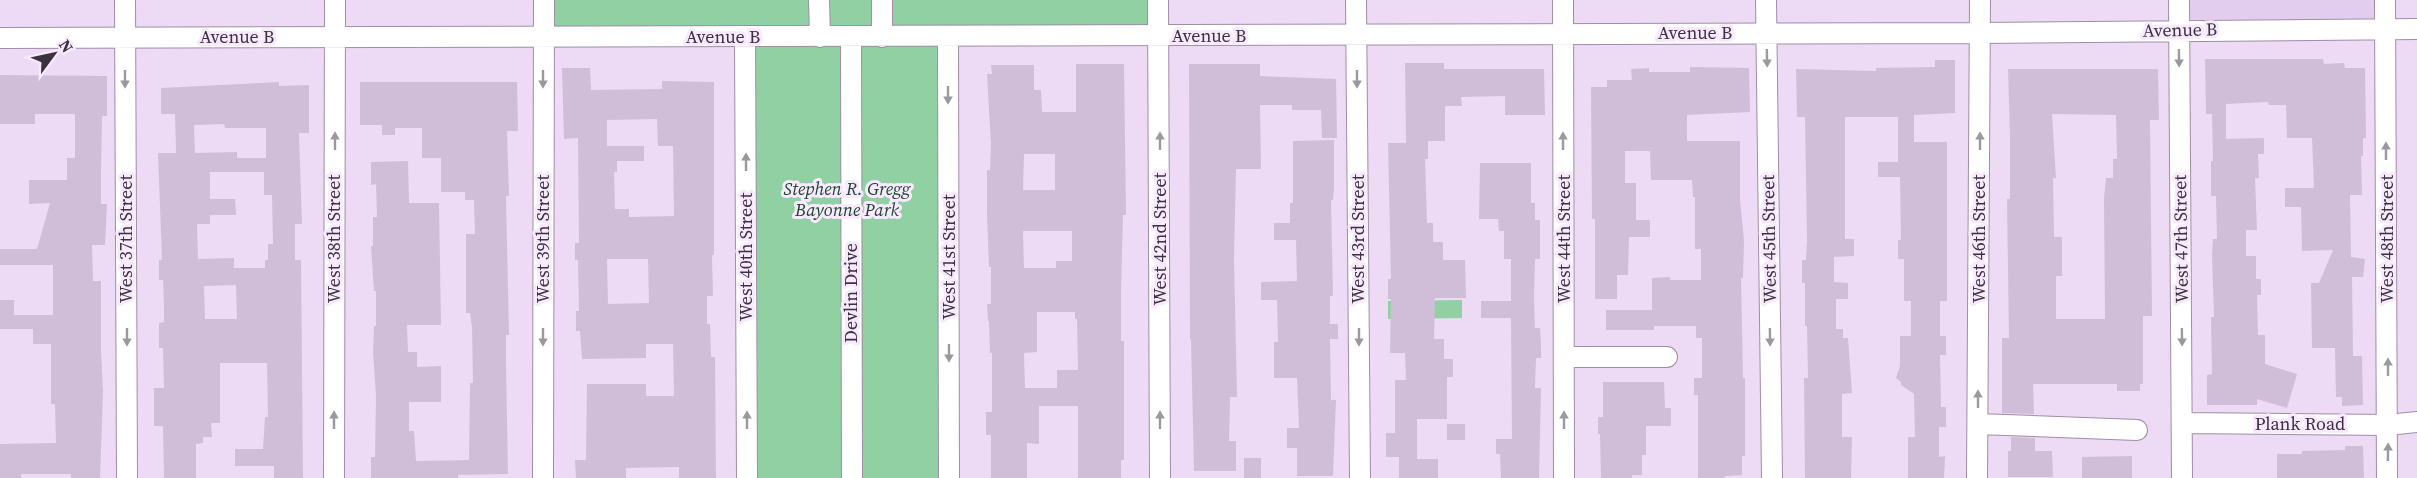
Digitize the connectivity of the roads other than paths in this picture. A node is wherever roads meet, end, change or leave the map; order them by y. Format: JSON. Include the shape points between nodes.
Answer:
{"nodes":[{"id":1,"x":125,"y":0,"type":"edge"},
{"id":2,"x":334,"y":0,"type":"edge"},
{"id":3,"x":544,"y":0,"type":"edge"},
{"id":4,"x":819,"y":0,"type":"edge"},
{"id":5,"x":882,"y":0,"type":"edge"},
{"id":6,"x":1158,"y":0,"type":"edge"},
{"id":7,"x":1356,"y":0,"type":"edge"},
{"id":8,"x":1563,"y":0,"type":"edge"},
{"id":9,"x":1766,"y":0,"type":"edge"},
{"id":10,"x":1980,"y":0,"type":"edge"},
{"id":11,"x":2178,"y":0,"type":"edge"},
{"id":12,"x":2385,"y":0,"type":"edge"},
{"id":13,"x":2385,"y":29,"type":"junction"},
{"id":14,"x":2417,"y":29,"type":"edge"},
{"id":15,"x":2179,"y":30,"type":"junction"},
{"id":16,"x":1767,"y":32,"type":"junction"},
{"id":17,"x":1563,"y":33,"type":"junction"},
{"id":18,"x":1980,"y":33,"type":"junction"},
{"id":19,"x":1356,"y":35,"type":"junction"},
{"id":20,"x":1160,"y":36,"type":"junction"},
{"id":21,"x":125,"y":37,"type":"junction"},
{"id":22,"x":335,"y":37,"type":"junction"},
{"id":23,"x":543,"y":37,"type":"junction"},
{"id":24,"x":745,"y":37,"type":"junction"},
{"id":25,"x":820,"y":37,"type":"junction"},
{"id":26,"x":851,"y":37,"type":"junction"},
{"id":27,"x":882,"y":37,"type":"junction"},
{"id":28,"x":948,"y":37,"type":"junction"},
{"id":29,"x":0,"y":38,"type":"edge"},
{"id":30,"x":1564,"y":357,"type":"junction"},
{"id":31,"x":1667,"y":357,"type":"dead end"},
{"id":32,"x":2417,"y":422,"type":"edge"},
{"id":33,"x":2183,"y":423,"type":"junction"},
{"id":34,"x":1978,"y":424,"type":"junction"},
{"id":35,"x":2388,"y":425,"type":"junction"},
{"id":36,"x":2137,"y":430,"type":"dead end"},
{"id":37,"x":127,"y":478,"type":"edge"},
{"id":38,"x":334,"y":478,"type":"edge"},
{"id":39,"x":543,"y":478,"type":"edge"},
{"id":40,"x":747,"y":478,"type":"edge"},
{"id":41,"x":852,"y":478,"type":"edge"},
{"id":42,"x":949,"y":478,"type":"edge"},
{"id":43,"x":1160,"y":478,"type":"edge"},
{"id":44,"x":1360,"y":478,"type":"edge"},
{"id":45,"x":1564,"y":478,"type":"edge"},
{"id":46,"x":1772,"y":478,"type":"edge"},
{"id":47,"x":1977,"y":478,"type":"edge"},
{"id":48,"x":2182,"y":478,"type":"edge"},
{"id":49,"x":2387,"y":478,"type":"edge"}],
"edges":[{"from":1,"to":21,"type":"street","name":"West 37th Street"},
{"from":2,"to":22,"type":"street","name":"West 38th Street"},
{"from":3,"to":23,"type":"street","name":"West 39th Street"},
{"from":4,"to":25,"type":"street"},
{"from":5,"to":27,"type":"street"},
{"from":6,"to":20,"type":"street","name":"West 42nd Street"},
{"from":7,"to":19,"type":"street","name":"West 43rd Street"},
{"from":8,"to":17,"type":"street","name":"West 44th Street"},
{"from":9,"to":16,"type":"street","name":"West 45th Street"},
{"from":10,"to":18,"type":"street","name":"West 46th Street"},
{"from":11,"to":15,"type":"street","name":"West 47th Street"},
{"from":12,"to":13,"type":"street","name":"West 48th Street"},
{"from":13,"to":14,"type":"street","name":"Avenue B"},
{"from":13,"to":15,"type":"street","name":"Avenue B"},
{"from":35,"to":13,"type":"street","name":"West 48th Street","one_way":true},
{"from":15,"to":18,"type":"street","name":"Avenue B"},
{"from":15,"to":33,"type":"street","name":"West 47th Street","one_way":true},
{"from":16,"to":17,"type":"street","name":"Avenue B"},
{"from":16,"to":18,"type":"street","name":"Avenue B"},
{"from":16,"to":46,"type":"street","name":"West 45th Street","one_way":true},
{"from":17,"to":19,"type":"street","name":"Avenue B"},
{"from":30,"to":17,"type":"street","name":"West 44th Street","one_way":true},
{"from":34,"to":18,"type":"street","name":"West 46th Street","one_way":true},
{"from":19,"to":20,"type":"street","name":"Avenue B"},
{"from":19,"to":44,"type":"street","name":"West 43rd Street","one_way":true},
{"from":20,"to":28,"type":"street","name":"Avenue B"},
{"from":43,"to":20,"type":"street","name":"West 42nd Street","one_way":true},
{"from":21,"to":22,"type":"street","name":"Avenue B"},
{"from":21,"to":29,"type":"street","name":"Avenue B"},
{"from":21,"to":37,"type":"street","name":"West 37th Street","one_way":true},
{"from":22,"to":23,"type":"street","name":"Avenue B"},
{"from":38,"to":22,"type":"street","name":"West 38th Street","one_way":true},
{"from":23,"to":24,"type":"street","name":"Avenue B"},
{"from":23,"to":39,"type":"street","name":"West 39th Street","one_way":true},
{"from":24,"to":25,"type":"street","name":"Avenue B"},
{"from":40,"to":24,"type":"street","name":"West 40th Street","one_way":true},
{"from":25,"to":26,"type":"street","name":"Avenue B"},
{"from":26,"to":27,"type":"street","name":"Avenue B"},
{"from":26,"to":41,"type":"street","name":"Devlin Drive"},
{"from":27,"to":28,"type":"street","name":"Avenue B"},
{"from":28,"to":42,"type":"street","name":"West 41st Street","one_way":true},
{"from":30,"to":31,"type":"street"},
{"from":45,"to":30,"type":"street","name":"West 44th Street","one_way":true},
{"from":32,"to":35,"type":"street","name":"Plank Road"},
{"from":33,"to":35,"type":"street","name":"Plank Road"},
{"from":33,"to":48,"type":"street","name":"West 47th Street"},
{"from":34,"to":36,"type":"street"},
{"from":34,"to":47,"type":"street","name":"West 46th Street"},
{"from":49,"to":35,"type":"street","name":"West 48th Street","one_way":true}]}
